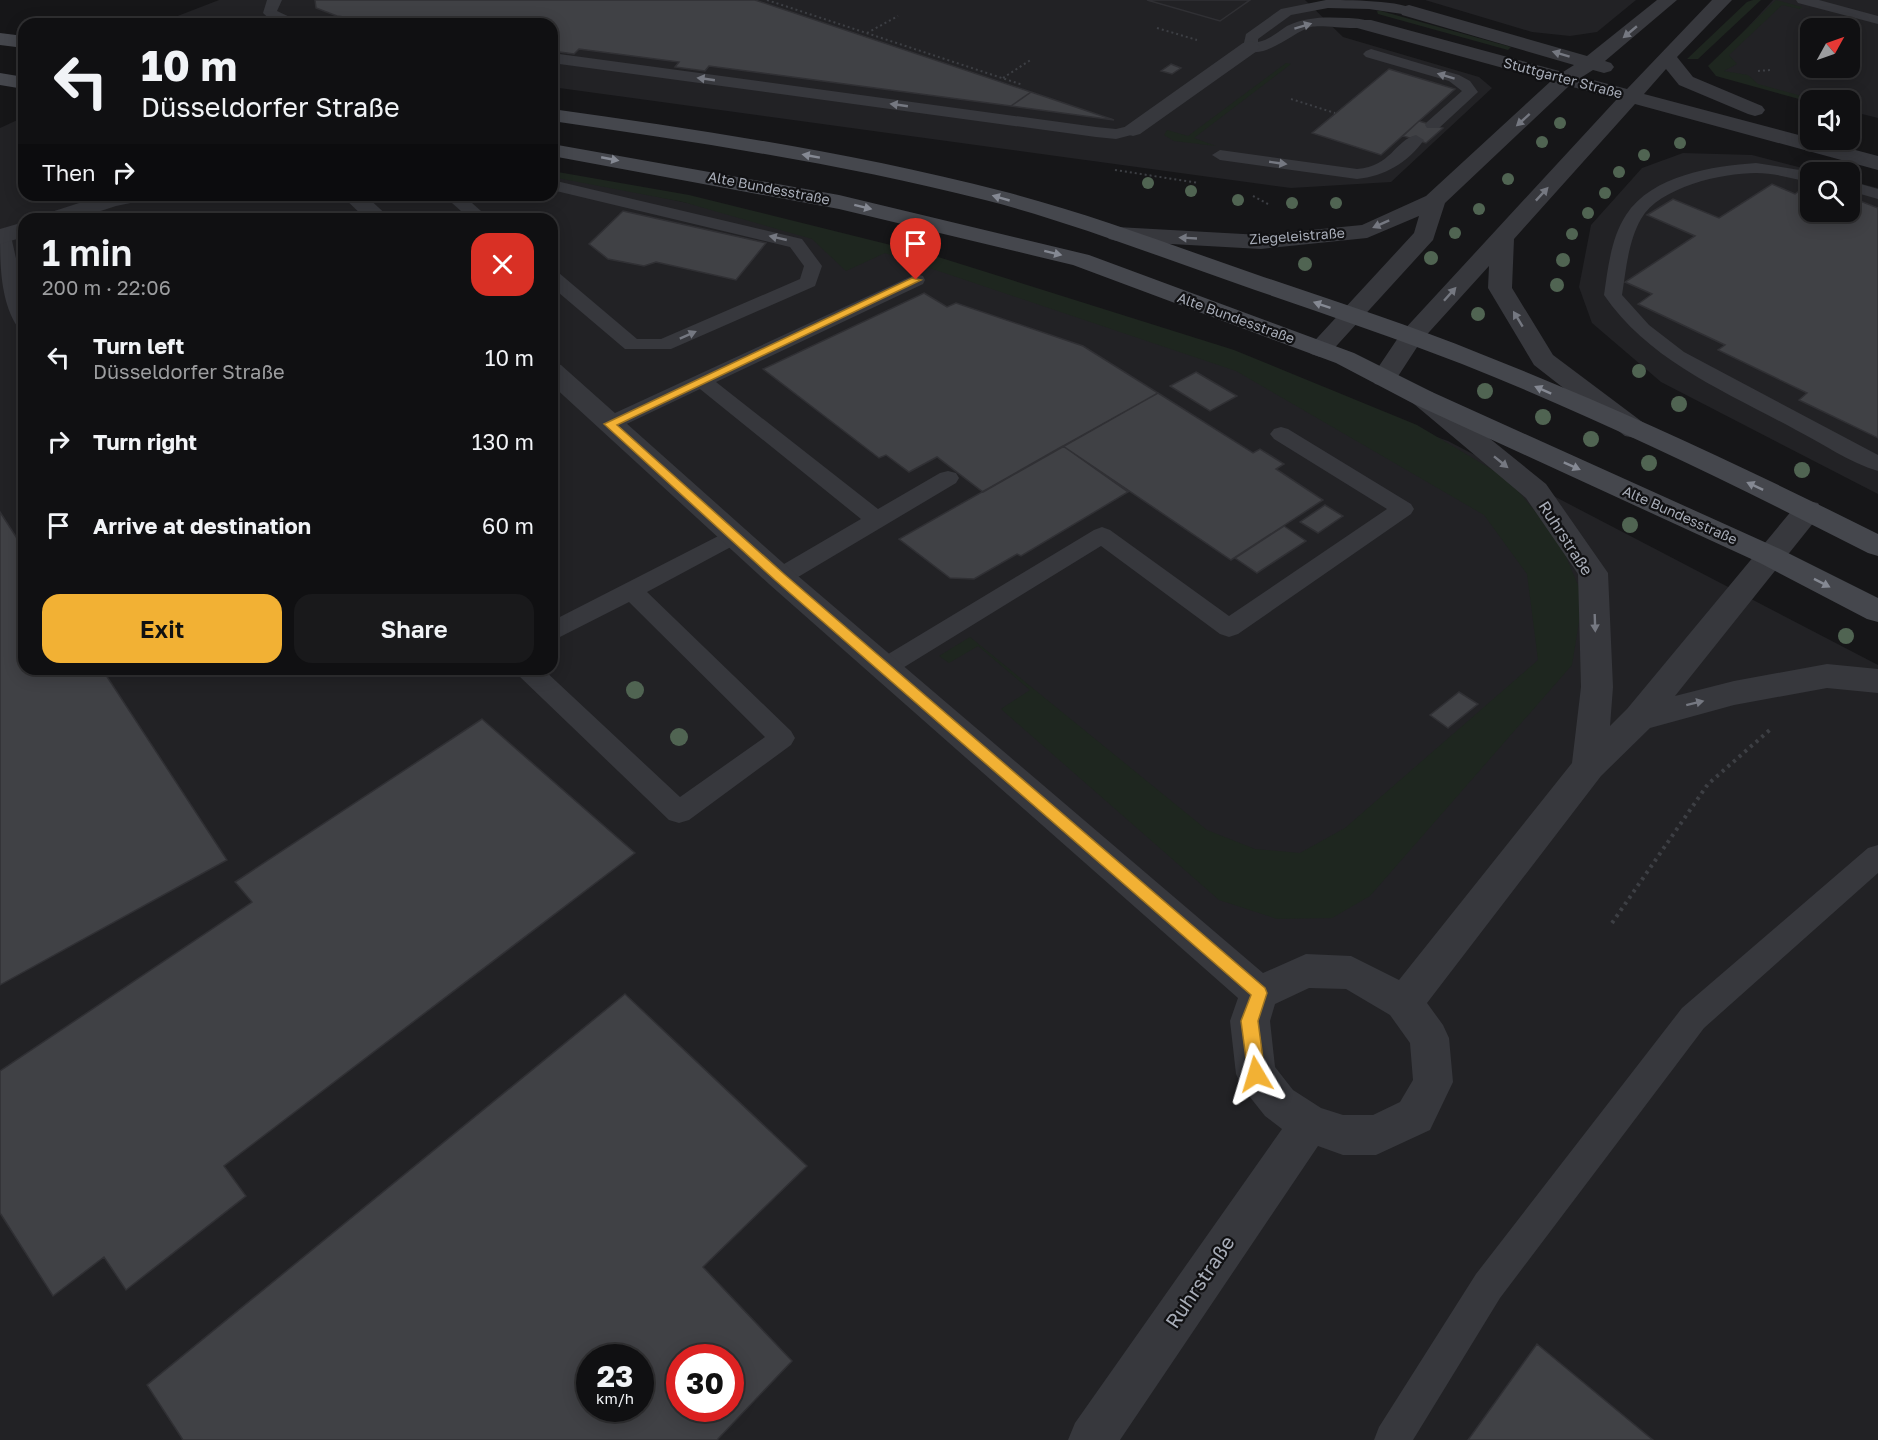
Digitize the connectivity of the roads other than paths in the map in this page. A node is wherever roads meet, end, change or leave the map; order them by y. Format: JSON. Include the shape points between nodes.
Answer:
{"nodes":[{"id":1,"x":275,"y":0,"type":"edge"},
{"id":2,"x":1390,"y":0,"type":"edge"},
{"id":3,"x":1668,"y":0,"type":"edge"},
{"id":4,"x":1723,"y":0,"type":"edge"},
{"id":5,"x":1803,"y":0,"type":"edge"},
{"id":6,"x":1327,"y":2,"type":"edge"},
{"id":7,"x":1409,"y":11,"type":"junction"},
{"id":8,"x":280,"y":18,"type":"edge"},
{"id":9,"x":1878,"y":20,"type":"edge"},
{"id":10,"x":1364,"y":24,"type":"junction"},
{"id":11,"x":0,"y":39,"type":"edge"},
{"id":12,"x":18,"y":41,"type":"edge"},
{"id":13,"x":1250,"y":47,"type":"junction"},
{"id":14,"x":1371,"y":54,"type":"dead end"},
{"id":15,"x":1667,"y":57,"type":"junction"},
{"id":16,"x":558,"y":59,"type":"edge"},
{"id":17,"x":1591,"y":63,"type":"junction"},
{"id":18,"x":0,"y":79,"type":"edge"},
{"id":19,"x":1564,"y":79,"type":"junction"},
{"id":20,"x":1647,"y":79,"type":"junction"},
{"id":21,"x":18,"y":82,"type":"edge"},
{"id":22,"x":1632,"y":97,"type":"junction"},
{"id":23,"x":1755,"y":110,"type":"junction"},
{"id":24,"x":558,"y":116,"type":"edge"},
{"id":25,"x":1631,"y":122,"type":"dead end"},
{"id":26,"x":1654,"y":122,"type":"dead end"},
{"id":27,"x":1800,"y":122,"type":"edge"},
{"id":28,"x":1608,"y":123,"type":"junction"},
{"id":29,"x":1734,"y":124,"type":"junction"},
{"id":30,"x":1433,"y":125,"type":"dead end"},
{"id":31,"x":1133,"y":130,"type":"joint"},
{"id":32,"x":1860,"y":138,"type":"edge"},
{"id":33,"x":1416,"y":140,"type":"dead end"},
{"id":34,"x":1878,"y":143,"type":"edge"},
{"id":35,"x":558,"y":151,"type":"edge"},
{"id":36,"x":1220,"y":155,"type":"dead end"},
{"id":37,"x":1878,"y":163,"type":"edge"},
{"id":38,"x":1800,"y":175,"type":"edge"},
{"id":39,"x":558,"y":186,"type":"edge"},
{"id":40,"x":1860,"y":189,"type":"edge"},
{"id":41,"x":1878,"y":194,"type":"edge"},
{"id":42,"x":108,"y":201,"type":"edge"},
{"id":43,"x":359,"y":201,"type":"edge"},
{"id":44,"x":460,"y":201,"type":"edge"},
{"id":45,"x":1434,"y":201,"type":"junction"},
{"id":46,"x":71,"y":213,"type":"edge"},
{"id":47,"x":373,"y":213,"type":"edge"},
{"id":48,"x":474,"y":213,"type":"edge"},
{"id":49,"x":18,"y":231,"type":"edge"},
{"id":50,"x":1117,"y":234,"type":"junction"},
{"id":51,"x":1,"y":236,"type":"edge"},
{"id":52,"x":1502,"y":236,"type":"junction"},
{"id":53,"x":916,"y":280,"type":"dead end"},
{"id":54,"x":558,"y":283,"type":"edge"},
{"id":55,"x":18,"y":310,"type":"edge"},
{"id":56,"x":1350,"y":315,"type":"junction"},
{"id":57,"x":1411,"y":337,"type":"junction"},
{"id":58,"x":1320,"y":349,"type":"junction"},
{"id":59,"x":558,"y":377,"type":"edge"},
{"id":60,"x":1384,"y":378,"type":"junction"},
{"id":61,"x":702,"y":381,"type":"junction"},
{"id":62,"x":1423,"y":398,"type":"junction"},
{"id":63,"x":609,"y":424,"type":"junction"},
{"id":64,"x":1635,"y":430,"type":"junction"},
{"id":65,"x":1281,"y":434,"type":"dead end"},
{"id":66,"x":1878,"y":464,"type":"edge"},
{"id":67,"x":948,"y":478,"type":"dead end"},
{"id":68,"x":1808,"y":510,"type":"junction"},
{"id":69,"x":877,"y":520,"type":"junction"},
{"id":70,"x":734,"y":536,"type":"junction"},
{"id":71,"x":1878,"y":546,"type":"edge"},
{"id":72,"x":1770,"y":556,"type":"junction"},
{"id":73,"x":780,"y":577,"type":"junction"},
{"id":74,"x":631,"y":590,"type":"junction"},
{"id":75,"x":1878,"y":611,"type":"edge"},
{"id":76,"x":558,"y":629,"type":"edge"},
{"id":77,"x":884,"y":668,"type":"junction"},
{"id":78,"x":533,"y":675,"type":"edge"},
{"id":79,"x":1878,"y":681,"type":"edge"},
{"id":80,"x":1639,"y":718,"type":"junction"},
{"id":81,"x":1589,"y":767,"type":"junction"},
{"id":82,"x":1878,"y":856,"type":"edge"},
{"id":83,"x":1259,"y":993,"type":"junction"},
{"id":84,"x":1404,"y":1003,"type":"junction"},
{"id":85,"x":1308,"y":1124,"type":"junction"},
{"id":86,"x":1092,"y":1440,"type":"edge"},
{"id":87,"x":1392,"y":1440,"type":"edge"}],
"edges":[{"from":1,"to":8,"type":"lane","via":[[270,13]]},
{"from":2,"to":7,"type":"lane"},
{"from":3,"to":17,"type":"street","name":"Ziegeleistraße","one_way":true},
{"from":4,"to":15,"type":"street"},
{"from":5,"to":9,"type":"lane"},
{"from":6,"to":7,"type":"lane","name":"Stuttgarter Straße"},
{"from":6,"to":10,"type":"lane"},
{"from":6,"to":13,"type":"lane","name":"Stuttgarter Straße","via":[[1286,12],[1251,38]]},
{"from":17,"to":7,"type":"street","name":"Stuttgarter Straße","one_way":true},
{"from":13,"to":10,"type":"lane","name":"Stuttgarter Straße","one_way":true,"via":[[1269,45],[1293,28],[1309,23]]},
{"from":10,"to":19,"type":"street","name":"Stuttgarter Straße"},
{"from":11,"to":12,"type":"main road"},
{"from":13,"to":31,"type":"street","name":"Stuttgarter Straße"},
{"from":30,"to":14,"type":"lane","one_way":true,"via":[[1470,92],[1465,84]]},
{"from":15,"to":20,"type":"street"},
{"from":15,"to":23,"type":"street","name":"Stuttgarter Straße","via":[[1686,81]]},
{"from":31,"to":16,"type":"lane","one_way":true,"via":[[1116,134]]},
{"from":17,"to":19,"type":"street","name":"Ziegeleistraße"},
{"from":17,"to":20,"type":"street","name":"Stuttgarter Straße"},
{"from":18,"to":21,"type":"main road"},
{"from":19,"to":22,"type":"street","name":"Stuttgarter Straße"},
{"from":19,"to":45,"type":"street","name":"Ziegeleistraße","one_way":true},
{"from":20,"to":22,"type":"street"},
{"from":20,"to":23,"type":"street","name":"Stuttgarter Straße"},
{"from":22,"to":28,"type":"street"},
{"from":22,"to":29,"type":"street","name":"Stuttgarter Straße"},
{"from":23,"to":27,"type":"street","name":"Stuttgarter Straße"},
{"from":50,"to":24,"type":"main road","one_way":true,"via":[[997,196],[855,163]]},
{"from":25,"to":28,"type":"street"},
{"from":26,"to":29,"type":"street"},
{"from":52,"to":28,"type":"street","one_way":true},
{"from":29,"to":37,"type":"street","name":"Stuttgarter Straße"},
{"from":32,"to":34,"type":"street"},
{"from":36,"to":33,"type":"lane","one_way":true,"via":[[1374,173],[1383,170]]},
{"from":35,"to":58,"type":"main road","name":"Alte Bundesstraße","one_way":true,"via":[[839,202],[1081,260]]},
{"from":38,"to":66,"type":"lane","via":[[1756,168],[1697,176],[1641,206],[1621,245],[1613,295],[1625,314],[1645,333],[1683,360]]},
{"from":54,"to":39,"type":"lane","one_way":true,"via":[[632,345],[664,345],[808,282],[813,266],[796,243]]},
{"from":40,"to":41,"type":"lane"},
{"from":42,"to":46,"type":"street"},
{"from":43,"to":47,"type":"street"},
{"from":44,"to":48,"type":"lane"},
{"from":45,"to":50,"type":"street","name":"Ziegeleistraße","one_way":true,"via":[[1367,231],[1261,242]]},
{"from":45,"to":56,"type":"street","via":[[1425,235]]},
{"from":49,"to":51,"type":"street"},
{"from":56,"to":50,"type":"main road","one_way":true},
{"from":51,"to":55,"type":"lane"},
{"from":57,"to":52,"type":"street","one_way":true},
{"from":64,"to":52,"type":"street","one_way":true,"via":[[1543,360],[1500,288]]},
{"from":53,"to":61,"type":"lane"},
{"from":56,"to":57,"type":"main road"},
{"from":56,"to":58,"type":"street"},
{"from":57,"to":60,"type":"street"},
{"from":64,"to":57,"type":"main road","one_way":true,"via":[[1499,370]]},
{"from":58,"to":60,"type":"main road","name":"Alte Bundesstraße"},
{"from":59,"to":63,"type":"street"},
{"from":60,"to":62,"type":"main road","name":"Alte Bundesstraße"},
{"from":61,"to":63,"type":"lane"},
{"from":61,"to":69,"type":"lane"},
{"from":62,"to":72,"type":"main road","name":"Alte Bundesstraße","one_way":true},
{"from":62,"to":81,"type":"street","name":"Ruhrstraße","one_way":true,"via":[[1536,490],[1593,573],[1596,687]]},
{"from":63,"to":70,"type":"street"},
{"from":68,"to":64,"type":"main road","one_way":true},
{"from":65,"to":77,"type":"lane","via":[[1403,509],[1229,628],[1102,536]]},
{"from":67,"to":69,"type":"lane"},
{"from":68,"to":71,"type":"main road"},
{"from":68,"to":72,"type":"street"},
{"from":69,"to":73,"type":"lane"},
{"from":70,"to":73,"type":"street"},
{"from":70,"to":74,"type":"lane"},
{"from":72,"to":75,"type":"main road","name":"Alte Bundesstraße","one_way":true},
{"from":72,"to":80,"type":"street"},
{"from":73,"to":77,"type":"street"},
{"from":74,"to":76,"type":"lane"},
{"from":74,"to":78,"type":"lane","via":[[782,738],[679,812]]},
{"from":77,"to":83,"type":"street"},
{"from":80,"to":79,"type":"street","one_way":true,"via":[[1734,693],[1827,676]]},
{"from":80,"to":81,"type":"street"},
{"from":81,"to":84,"type":"street"},
{"from":82,"to":87,"type":"lane","via":[[1693,1018],[1488,1286]]},
{"from":83,"to":84,"type":"street","via":[[1306,971],[1351,973]]},
{"from":83,"to":85,"type":"street","via":[[1250,1021],[1256,1074],[1279,1103]]},
{"from":84,"to":85,"type":"street","via":[[1429,1038],[1433,1082],[1415,1116],[1376,1135],[1343,1135]]},
{"from":85,"to":86,"type":"street","name":"Ruhrstraße"}]}
